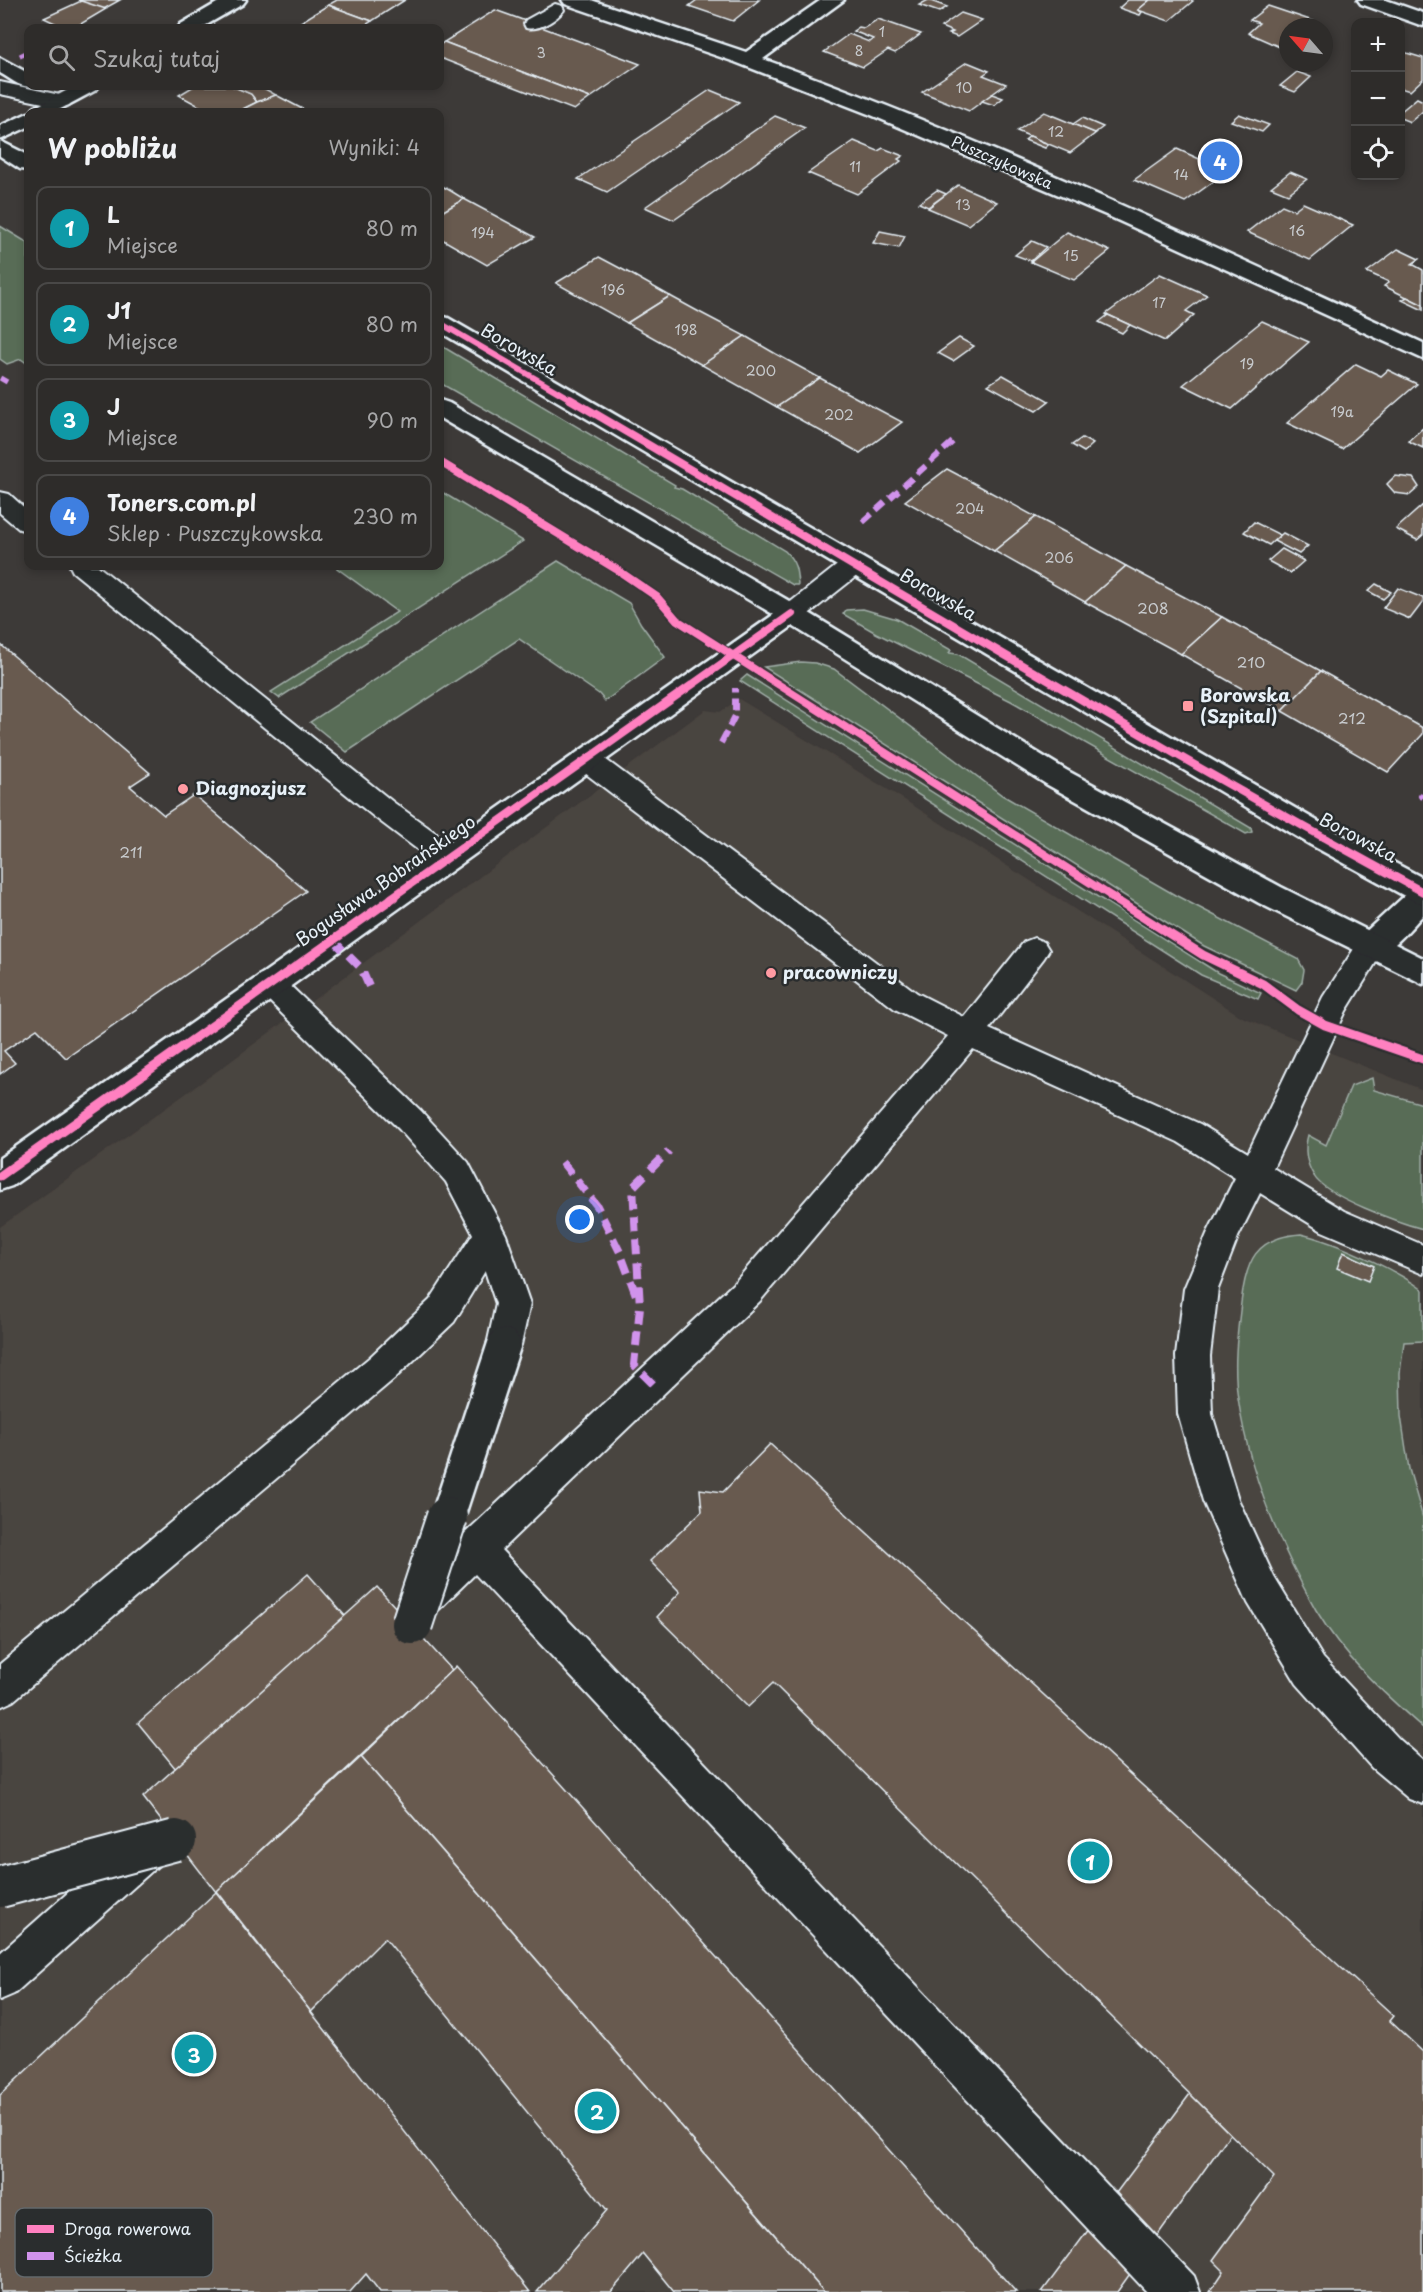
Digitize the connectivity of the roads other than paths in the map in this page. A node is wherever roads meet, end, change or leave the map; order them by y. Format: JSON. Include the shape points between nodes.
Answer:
{"nodes":[{"id":1,"x":236,"y":0,"type":"edge"},
{"id":2,"x":834,"y":0,"type":"edge"},
{"id":3,"x":1368,"y":0,"type":"edge"},
{"id":4,"x":563,"y":5,"type":"edge"},
{"id":5,"x":1423,"y":20,"type":"edge"},
{"id":6,"x":195,"y":24,"type":"edge"},
{"id":7,"x":533,"y":24,"type":"dead end"},
{"id":8,"x":748,"y":60,"type":"junction"},
{"id":9,"x":0,"y":64,"type":"edge"},
{"id":10,"x":24,"y":79,"type":"edge"},
{"id":11,"x":0,"y":88,"type":"edge"},
{"id":12,"x":43,"y":90,"type":"edge"},
{"id":13,"x":82,"y":90,"type":"edge"},
{"id":14,"x":62,"y":101,"type":"junction"},
{"id":15,"x":49,"y":108,"type":"edge"},
{"id":16,"x":75,"y":108,"type":"edge"},
{"id":17,"x":24,"y":121,"type":"edge"},
{"id":18,"x":0,"y":134,"type":"edge"},
{"id":19,"x":0,"y":147,"type":"edge"},
{"id":20,"x":24,"y":162,"type":"edge"},
{"id":21,"x":444,"y":324,"type":"edge"},
{"id":22,"x":1423,"y":352,"type":"edge"},
{"id":23,"x":444,"y":410,"type":"edge"},
{"id":24,"x":0,"y":500,"type":"edge"},
{"id":25,"x":24,"y":520,"type":"edge"},
{"id":26,"x":854,"y":565,"type":"junction"},
{"id":27,"x":87,"y":570,"type":"edge"},
{"id":28,"x":792,"y":614,"type":"junction"},
{"id":29,"x":587,"y":760,"type":"junction"},
{"id":30,"x":448,"y":857,"type":"junction"},
{"id":31,"x":1423,"y":892,"type":"edge"},
{"id":32,"x":1423,"y":897,"type":"edge"},
{"id":33,"x":1371,"y":946,"type":"junction"},
{"id":34,"x":1034,"y":950,"type":"dead end"},
{"id":35,"x":1423,"y":972,"type":"edge"},
{"id":36,"x":269,"y":983,"type":"junction"},
{"id":37,"x":968,"y":1034,"type":"junction"},
{"id":38,"x":1254,"y":1174,"type":"junction"},
{"id":39,"x":0,"y":1176,"type":"edge"},
{"id":40,"x":490,"y":1235,"type":"junction"},
{"id":41,"x":1423,"y":1260,"type":"edge"},
{"id":42,"x":475,"y":1548,"type":"junction"},
{"id":43,"x":0,"y":1688,"type":"edge"},
{"id":44,"x":1423,"y":1785,"type":"edge"},
{"id":45,"x":0,"y":1887,"type":"edge"},
{"id":46,"x":0,"y":1980,"type":"edge"},
{"id":47,"x":1179,"y":2292,"type":"edge"}],
"edges":[{"from":1,"to":6,"type":"street"},
{"from":2,"to":8,"type":"street"},
{"from":3,"to":5,"type":"street"},
{"from":4,"to":7,"type":"lane"},
{"from":4,"to":8,"type":"street","name":"Puszczykowska"},
{"from":8,"to":22,"type":"street","name":"Puszczykowska","via":[[952,141],[1212,254]]},
{"from":9,"to":10,"type":"street"},
{"from":11,"to":14,"type":"lane"},
{"from":12,"to":14,"type":"street"},
{"from":13,"to":14,"type":"street"},
{"from":14,"to":15,"type":"street"},
{"from":14,"to":16,"type":"street"},
{"from":17,"to":18,"type":"street"},
{"from":19,"to":20,"type":"street"},
{"from":21,"to":26,"type":"street","name":"Borowska"},
{"from":23,"to":28,"type":"street"},
{"from":24,"to":25,"type":"lane"},
{"from":26,"to":28,"type":"lane"},
{"from":26,"to":31,"type":"street","name":"Borowska","via":[[1321,837]]},
{"from":27,"to":30,"type":"lane"},
{"from":28,"to":29,"type":"street","name":"Bogusława Bobrańskiego"},
{"from":28,"to":33,"type":"street","via":[[1056,777]]},
{"from":29,"to":30,"type":"street","name":"Bogusława Bobrańskiego"},
{"from":29,"to":37,"type":"lane","via":[[906,1002]]},
{"from":30,"to":36,"type":"street","name":"Bogusława Bobrańskiego"},
{"from":32,"to":33,"type":"street"},
{"from":33,"to":35,"type":"street"},
{"from":33,"to":38,"type":"lane","via":[[1334,1006]]},
{"from":34,"to":37,"type":"lane"},
{"from":36,"to":39,"type":"street","name":"Bogusława Bobrańskiego"},
{"from":36,"to":40,"type":"lane","via":[[410,1120],[457,1172]]},
{"from":37,"to":38,"type":"lane","via":[[1189,1134]]},
{"from":37,"to":42,"type":"lane","via":[[748,1291]]},
{"from":38,"to":41,"type":"lane","via":[[1333,1221]]},
{"from":38,"to":44,"type":"lane","via":[[1223,1234],[1201,1289],[1193,1356],[1195,1414],[1201,1436],[1221,1501],[1261,1590],[1310,1671],[1386,1754]]},
{"from":40,"to":42,"type":"lane","bridge":true,"via":[[513,1304],[504,1345],[408,1620]]},
{"from":40,"to":43,"type":"lane","via":[[442,1311],[382,1368]]},
{"from":42,"to":47,"type":"lane"},
{"from":45,"to":46,"type":"lane","bridge":true,"via":[[172,1834]]}]}
